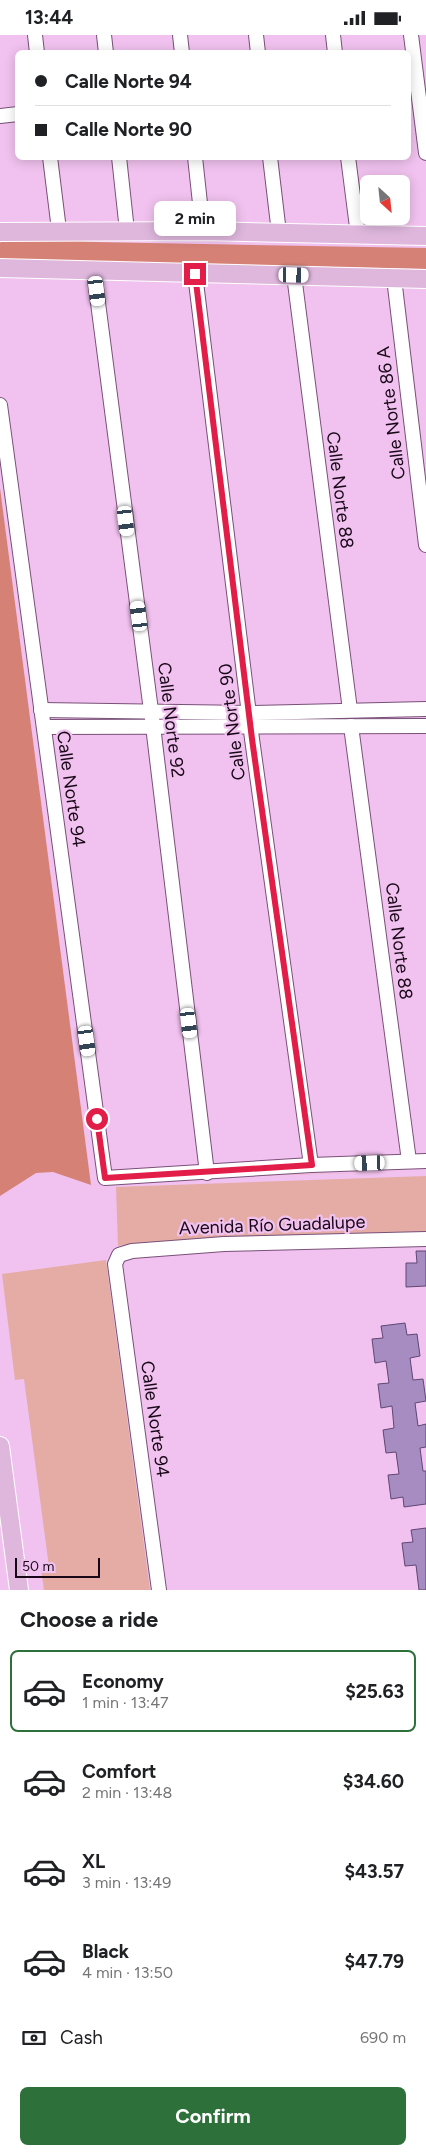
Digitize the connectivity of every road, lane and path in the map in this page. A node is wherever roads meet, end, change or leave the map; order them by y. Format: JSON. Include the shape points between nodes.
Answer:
{"nodes":[{"id":1,"x":35,"y":35,"type":"edge"},
{"id":2,"x":104,"y":35,"type":"edge"},
{"id":3,"x":180,"y":35,"type":"edge"},
{"id":4,"x":256,"y":35,"type":"edge"},
{"id":5,"x":333,"y":35,"type":"edge"},
{"id":6,"x":411,"y":35,"type":"edge"},
{"id":7,"x":37,"y":50,"type":"edge"},
{"id":8,"x":106,"y":50,"type":"edge"},
{"id":9,"x":182,"y":50,"type":"edge"},
{"id":10,"x":258,"y":50,"type":"edge"},
{"id":11,"x":335,"y":50,"type":"edge"},
{"id":12,"x":417,"y":66,"type":"edge"},
{"id":13,"x":15,"y":114,"type":"edge"},
{"id":14,"x":0,"y":115,"type":"edge"},
{"id":15,"x":426,"y":153,"type":"edge"},
{"id":16,"x":50,"y":160,"type":"edge"},
{"id":17,"x":119,"y":160,"type":"edge"},
{"id":18,"x":195,"y":160,"type":"edge"},
{"id":19,"x":270,"y":160,"type":"edge"},
{"id":20,"x":348,"y":160,"type":"edge"},
{"id":21,"x":59,"y":230,"type":"junction"},
{"id":22,"x":127,"y":231,"type":"junction"},
{"id":23,"x":203,"y":231,"type":"junction"},
{"id":24,"x":0,"y":232,"type":"edge"},
{"id":25,"x":279,"y":233,"type":"junction"},
{"id":26,"x":358,"y":235,"type":"junction"},
{"id":27,"x":426,"y":236,"type":"edge"},
{"id":28,"x":0,"y":268,"type":"edge"},
{"id":29,"x":94,"y":272,"type":"junction"},
{"id":30,"x":195,"y":274,"type":"junction"},
{"id":31,"x":294,"y":275,"type":"junction"},
{"id":32,"x":394,"y":278,"type":"junction"},
{"id":33,"x":426,"y":279,"type":"edge"},
{"id":34,"x":0,"y":405,"type":"edge"},
{"id":35,"x":426,"y":545,"type":"edge"},
{"id":36,"x":426,"y":709,"type":"edge"},
{"id":37,"x":41,"y":710,"type":"junction"},
{"id":38,"x":350,"y":710,"type":"junction"},
{"id":39,"x":151,"y":712,"type":"junction"},
{"id":40,"x":250,"y":713,"type":"junction"},
{"id":41,"x":153,"y":726,"type":"junction"},
{"id":42,"x":352,"y":726,"type":"junction"},
{"id":43,"x":426,"y":726,"type":"edge"},
{"id":44,"x":44,"y":727,"type":"junction"},
{"id":45,"x":252,"y":727,"type":"junction"},
{"id":46,"x":409,"y":1161,"type":"junction"},
{"id":47,"x":426,"y":1161,"type":"edge"},
{"id":48,"x":312,"y":1165,"type":"junction"},
{"id":49,"x":207,"y":1173,"type":"junction"},
{"id":50,"x":426,"y":1239,"type":"edge"},
{"id":51,"x":119,"y":1255,"type":"joint"},
{"id":52,"x":0,"y":1446,"type":"edge"},
{"id":53,"x":19,"y":1590,"type":"edge"},
{"id":54,"x":159,"y":1590,"type":"edge"}],
"edges":[{"from":1,"to":7,"type":"street"},
{"from":2,"to":8,"type":"street"},
{"from":3,"to":9,"type":"street"},
{"from":4,"to":10,"type":"street"},
{"from":5,"to":11,"type":"street"},
{"from":6,"to":12,"type":"street"},
{"from":12,"to":15,"type":"street"},
{"from":13,"to":14,"type":"street"},
{"from":16,"to":21,"type":"street"},
{"from":17,"to":22,"type":"street"},
{"from":18,"to":23,"type":"street"},
{"from":19,"to":25,"type":"street"},
{"from":20,"to":26,"type":"street"},
{"from":21,"to":22,"type":"main road"},
{"from":21,"to":24,"type":"main road"},
{"from":22,"to":23,"type":"main road"},
{"from":23,"to":25,"type":"main road"},
{"from":25,"to":26,"type":"main road"},
{"from":26,"to":27,"type":"main road"},
{"from":28,"to":29,"type":"main road"},
{"from":29,"to":30,"type":"main road"},
{"from":29,"to":39,"type":"street","name":"Calle Norte 92"},
{"from":30,"to":31,"type":"main road"},
{"from":30,"to":40,"type":"street","name":"Calle Norte 90"},
{"from":31,"to":32,"type":"main road"},
{"from":31,"to":38,"type":"street","name":"Calle Norte 88"},
{"from":32,"to":33,"type":"main road"},
{"from":32,"to":35,"type":"street","name":"Calle Norte 86 A"},
{"from":34,"to":37,"type":"street","name":"Calle Norte 94"},
{"from":36,"to":38,"type":"street"},
{"from":37,"to":39,"type":"street"},
{"from":37,"to":44,"type":"street","name":"Calle Norte 94"},
{"from":38,"to":40,"type":"street"},
{"from":39,"to":40,"type":"street"},
{"from":39,"to":41,"type":"street","name":"Calle Norte 92"},
{"from":40,"to":45,"type":"street","name":"Calle Norte 90"},
{"from":41,"to":44,"type":"street"},
{"from":41,"to":45,"type":"street"},
{"from":41,"to":49,"type":"street","name":"Calle Norte 92"},
{"from":42,"to":43,"type":"street"},
{"from":42,"to":45,"type":"street"},
{"from":42,"to":46,"type":"street","name":"Calle Norte 88"},
{"from":44,"to":49,"type":"street","name":"Calle Norte 94","via":[[105,1178]]},
{"from":45,"to":48,"type":"street","name":"Calle Norte 90"},
{"from":46,"to":47,"type":"street"},
{"from":46,"to":48,"type":"street"},
{"from":48,"to":49,"type":"street"},
{"from":50,"to":51,"type":"street","name":"Avenida Río Guadalupe","via":[[224,1244],[132,1251]]},
{"from":51,"to":54,"type":"street","name":"Calle Norte 94","via":[[115,1265]]},
{"from":52,"to":53,"type":"main road"}]}
